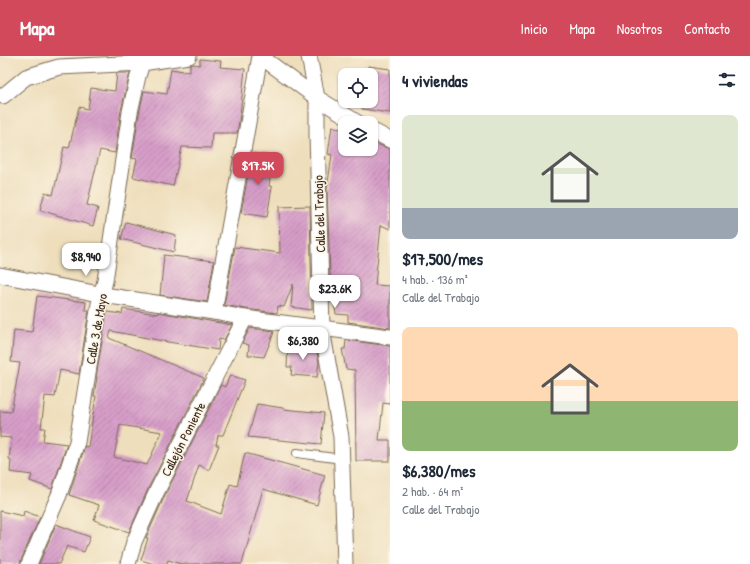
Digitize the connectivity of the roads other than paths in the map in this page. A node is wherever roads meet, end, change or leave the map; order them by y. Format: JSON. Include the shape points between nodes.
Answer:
{"nodes":[{"id":1,"x":189,"y":56,"type":"edge"},
{"id":2,"x":260,"y":56,"type":"edge"},
{"id":3,"x":309,"y":56,"type":"edge"},
{"id":4,"x":142,"y":63,"type":"junction"},
{"id":5,"x":3,"y":96,"type":"dead end"},
{"id":6,"x":317,"y":98,"type":"junction"},
{"id":7,"x":347,"y":116,"type":"edge"},
{"id":8,"x":378,"y":134,"type":"edge"},
{"id":9,"x":390,"y":140,"type":"edge"},
{"id":10,"x":0,"y":275,"type":"edge"},
{"id":11,"x":102,"y":294,"type":"junction"},
{"id":12,"x":214,"y":312,"type":"junction"},
{"id":13,"x":245,"y":318,"type":"junction"},
{"id":14,"x":322,"y":329,"type":"junction"},
{"id":15,"x":390,"y":337,"type":"edge"},
{"id":16,"x":297,"y":453,"type":"dead end"},
{"id":17,"x":342,"y":459,"type":"junction"},
{"id":18,"x":29,"y":564,"type":"edge"},
{"id":19,"x":128,"y":564,"type":"edge"},
{"id":20,"x":345,"y":564,"type":"edge"}],
"edges":[{"from":1,"to":4,"type":"street"},
{"from":2,"to":6,"type":"street"},
{"from":2,"to":12,"type":"street"},
{"from":3,"to":6,"type":"street","name":"Calle del Trabajo"},
{"from":4,"to":5,"type":"street","via":[[59,67],[26,77]]},
{"from":4,"to":11,"type":"street","name":"Calle 3 de Mayo","via":[[130,112]]},
{"from":6,"to":7,"type":"street"},
{"from":6,"to":14,"type":"street","name":"Calle del Trabajo"},
{"from":8,"to":9,"type":"street"},
{"from":10,"to":11,"type":"street"},
{"from":11,"to":12,"type":"street"},
{"from":11,"to":18,"type":"street","name":"Calle 3 de Mayo","via":[[77,442],[59,495]]},
{"from":12,"to":13,"type":"street"},
{"from":13,"to":14,"type":"street"},
{"from":13,"to":19,"type":"street","name":"Callejón Poniente","via":[[157,491],[134,542]]},
{"from":14,"to":15,"type":"street"},
{"from":14,"to":17,"type":"street","name":"Calle del Trabajo","via":[[342,437]]},
{"from":16,"to":17,"type":"lane"},
{"from":17,"to":20,"type":"street","name":"Calle del Trabajo"}]}
